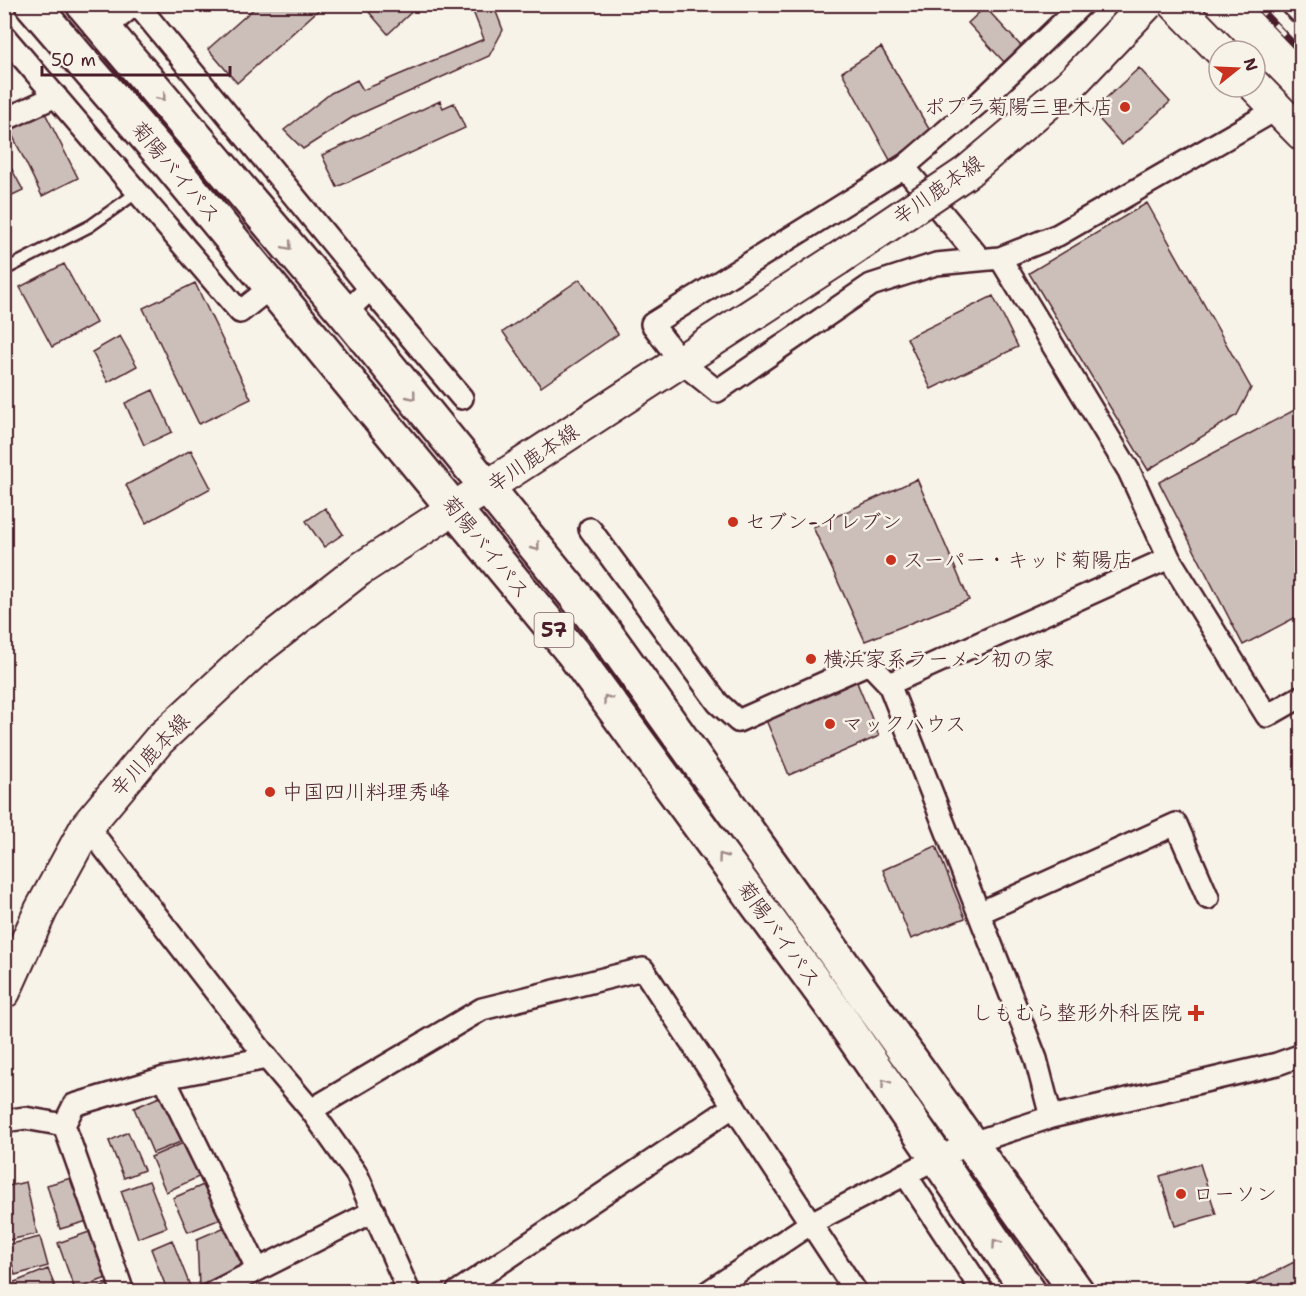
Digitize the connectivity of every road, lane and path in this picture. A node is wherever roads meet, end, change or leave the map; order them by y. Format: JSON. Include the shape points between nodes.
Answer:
{"nodes":[{"id":1,"x":32,"y":4,"type":"edge"},
{"id":2,"x":83,"y":4,"type":"edge"},
{"id":3,"x":136,"y":4,"type":"edge"},
{"id":4,"x":1082,"y":4,"type":"edge"},
{"id":5,"x":1147,"y":4,"type":"edge"},
{"id":6,"x":1175,"y":4,"type":"edge"},
{"id":7,"x":1296,"y":4,"type":"edge"},
{"id":8,"x":1302,"y":10,"type":"edge"},
{"id":9,"x":105,"y":29,"type":"junction"},
{"id":10,"x":4,"y":36,"type":"edge"},
{"id":11,"x":1209,"y":39,"type":"edge"},
{"id":12,"x":56,"y":96,"type":"junction"},
{"id":13,"x":1267,"y":99,"type":"edge"},
{"id":14,"x":1277,"y":109,"type":"junction"},
{"id":15,"x":4,"y":120,"type":"edge"},
{"id":16,"x":1302,"y":135,"type":"edge"},
{"id":17,"x":904,"y":167,"type":"junction"},
{"id":18,"x":139,"y":191,"type":"junction"},
{"id":19,"x":990,"y":259,"type":"junction"},
{"id":20,"x":4,"y":270,"type":"edge"},
{"id":21,"x":271,"y":287,"type":"junction"},
{"id":22,"x":370,"y":289,"type":"junction"},
{"id":23,"x":345,"y":313,"type":"junction"},
{"id":24,"x":681,"y":362,"type":"junction"},
{"id":25,"x":462,"y":398,"type":"dead end"},
{"id":26,"x":488,"y":489,"type":"junction"},
{"id":27,"x":455,"y":510,"type":"junction"},
{"id":28,"x":590,"y":528,"type":"dead end"},
{"id":29,"x":1169,"y":558,"type":"junction"},
{"id":30,"x":889,"y":684,"type":"junction"},
{"id":31,"x":1302,"y":696,"type":"edge"},
{"id":32,"x":87,"y":826,"type":"junction"},
{"id":33,"x":1208,"y":898,"type":"dead end"},
{"id":34,"x":979,"y":913,"type":"junction"},
{"id":35,"x":4,"y":992,"type":"edge"},
{"id":36,"x":1302,"y":1056,"type":"edge"},
{"id":37,"x":267,"y":1058,"type":"junction"},
{"id":38,"x":164,"y":1078,"type":"junction"},
{"id":39,"x":734,"y":1106,"type":"junction"},
{"id":40,"x":311,"y":1110,"type":"junction"},
{"id":41,"x":1051,"y":1117,"type":"junction"},
{"id":42,"x":4,"y":1121,"type":"edge"},
{"id":43,"x":64,"y":1125,"type":"junction"},
{"id":44,"x":972,"y":1143,"type":"junction"},
{"id":45,"x":937,"y":1158,"type":"junction"},
{"id":46,"x":906,"y":1174,"type":"junction"},
{"id":47,"x":374,"y":1211,"type":"junction"},
{"id":48,"x":811,"y":1223,"type":"junction"},
{"id":49,"x":257,"y":1268,"type":"junction"},
{"id":50,"x":711,"y":1290,"type":"edge"},
{"id":51,"x":123,"y":1292,"type":"edge"},
{"id":52,"x":214,"y":1292,"type":"edge"},
{"id":53,"x":409,"y":1292,"type":"edge"},
{"id":54,"x":457,"y":1292,"type":"edge"},
{"id":55,"x":856,"y":1292,"type":"edge"},
{"id":56,"x":983,"y":1292,"type":"edge"},
{"id":57,"x":1029,"y":1292,"type":"edge"},
{"id":58,"x":1077,"y":1292,"type":"edge"}],
"edges":[{"from":1,"to":21,"type":"highway","name":"菊陽バイパス","number":"57"},
{"from":2,"to":9,"type":"highway","name":"菊陽バイパス","number":"57"},
{"from":3,"to":9,"type":"street"},
{"from":3,"to":22,"type":"street"},
{"from":4,"to":17,"type":"street","via":[[981,101]]},
{"from":5,"to":24,"type":"main road","name":"辛川鹿本線","bridge":true,"via":[[1074,82],[967,172]]},
{"from":6,"to":11,"type":"main road"},
{"from":7,"to":8,"type":"street"},
{"from":9,"to":23,"type":"highway","name":"菊陽バイパス","number":"57","one_way":true},
{"from":10,"to":12,"type":"street"},
{"from":12,"to":15,"type":"street"},
{"from":12,"to":18,"type":"street"},
{"from":13,"to":14,"type":"main road"},
{"from":14,"to":16,"type":"main road"},
{"from":14,"to":19,"type":"street","via":[[1058,235]]},
{"from":17,"to":19,"type":"street"},
{"from":17,"to":24,"type":"street","via":[[652,324]]},
{"from":18,"to":20,"type":"lane","via":[[90,226]]},
{"from":18,"to":21,"type":"street","via":[[240,312]]},
{"from":19,"to":24,"type":"street","via":[[936,264],[871,285],[717,391]]},
{"from":19,"to":29,"type":"street","via":[[1129,471]]},
{"from":21,"to":27,"type":"highway","name":"菊陽バイパス","number":"57"},
{"from":22,"to":23,"type":"street"},
{"from":22,"to":25,"type":"street"},
{"from":23,"to":26,"type":"highway","name":"菊陽バイパス","number":"57","one_way":true},
{"from":24,"to":26,"type":"main road","name":"辛川鹿本線"},
{"from":26,"to":27,"type":"main road","name":"辛川鹿本線"},
{"from":26,"to":44,"type":"highway","name":"菊陽バイパス","number":"57","one_way":true,"via":[[605,632]]},
{"from":27,"to":32,"type":"main road","name":"辛川鹿本線","via":[[359,570],[253,654],[159,740]]},
{"from":45,"to":27,"type":"highway","name":"菊陽バイパス","number":"57","one_way":true,"via":[[839,1016],[580,663]]},
{"from":28,"to":30,"type":"street","via":[[718,703],[738,722],[868,663]]},
{"from":29,"to":30,"type":"street"},
{"from":29,"to":31,"type":"street","via":[[1267,716]]},
{"from":30,"to":34,"type":"street"},
{"from":32,"to":35,"type":"main road","name":"辛川鹿本線","via":[[41,910]]},
{"from":32,"to":37,"type":"street"},
{"from":33,"to":34,"type":"street","via":[[1176,824]]},
{"from":34,"to":41,"type":"street","via":[[1036,1059]]},
{"from":36,"to":41,"type":"street"},
{"from":37,"to":38,"type":"street"},
{"from":37,"to":40,"type":"street"},
{"from":38,"to":43,"type":"street","via":[[74,1105]]},
{"from":38,"to":49,"type":"street"},
{"from":39,"to":40,"type":"street","via":[[643,969],[482,1009]]},
{"from":39,"to":48,"type":"street"},
{"from":39,"to":54,"type":"street"},
{"from":40,"to":47,"type":"street","via":[[357,1175]]},
{"from":41,"to":44,"type":"street"},
{"from":42,"to":43,"type":"street","via":[[25,1118]]},
{"from":43,"to":51,"type":"street"},
{"from":44,"to":45,"type":"street"},
{"from":44,"to":58,"type":"highway","name":"菊陽バイパス","number":"57"},
{"from":45,"to":46,"type":"street"},
{"from":57,"to":45,"type":"highway","name":"菊陽バイパス","number":"57","one_way":true},
{"from":46,"to":48,"type":"street"},
{"from":46,"to":56,"type":"street"},
{"from":47,"to":49,"type":"street"},
{"from":47,"to":53,"type":"street"},
{"from":48,"to":50,"type":"street"},
{"from":48,"to":55,"type":"street"},
{"from":49,"to":52,"type":"street"}]}
